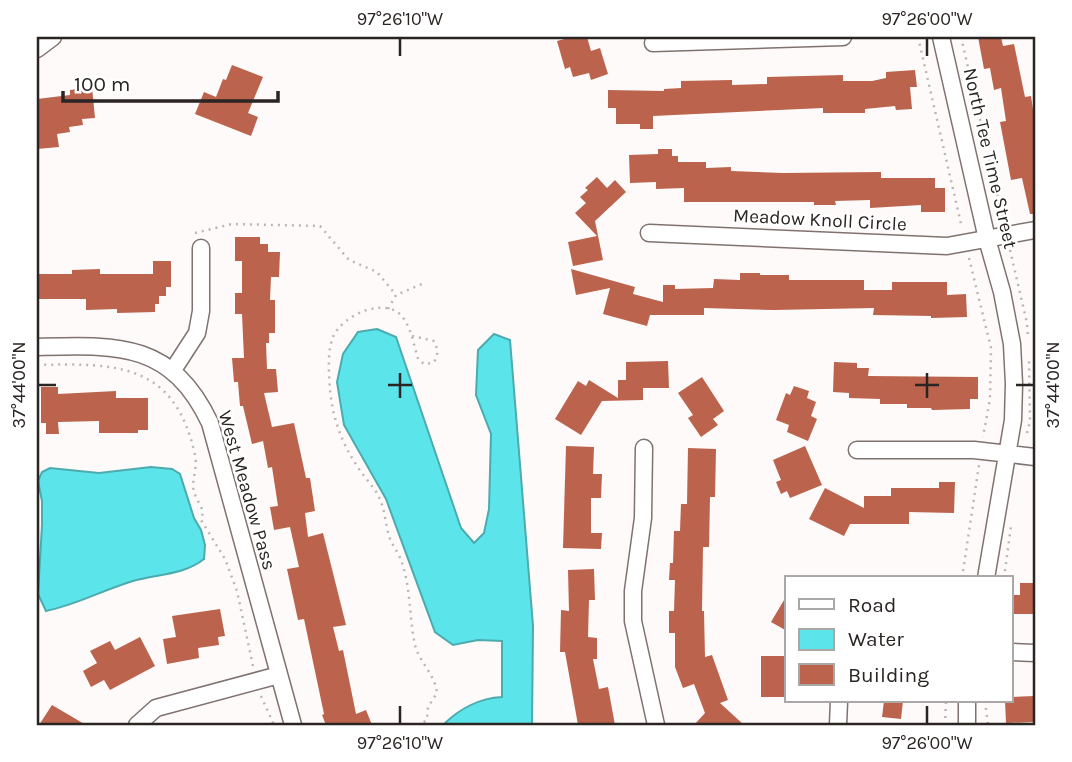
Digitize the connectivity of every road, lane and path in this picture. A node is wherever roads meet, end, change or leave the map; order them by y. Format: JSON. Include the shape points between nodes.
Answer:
{"nodes":[{"id":1,"x":53,"y":37,"type":"edge"},
{"id":2,"x":843,"y":37,"type":"edge"},
{"id":3,"x":918,"y":37,"type":"edge"},
{"id":4,"x":941,"y":37,"type":"edge"},
{"id":5,"x":653,"y":43,"type":"dead end"},
{"id":6,"x":37,"y":49,"type":"edge"},
{"id":7,"x":1035,"y":230,"type":"edge"},
{"id":8,"x":649,"y":233,"type":"dead end"},
{"id":9,"x":988,"y":239,"type":"junction"},
{"id":10,"x":966,"y":243,"type":"junction"},
{"id":11,"x":195,"y":244,"type":"joint"},
{"id":12,"x":422,"y":284,"type":"dead end"},
{"id":13,"x":396,"y":295,"type":"junction"},
{"id":14,"x":388,"y":309,"type":"junction"},
{"id":15,"x":412,"y":336,"type":"junction"},
{"id":16,"x":37,"y":347,"type":"edge"},
{"id":17,"x":37,"y":365,"type":"edge"},
{"id":18,"x":173,"y":370,"type":"junction"},
{"id":19,"x":644,"y":448,"type":"dead end"},
{"id":20,"x":857,"y":450,"type":"dead end"},
{"id":21,"x":981,"y":451,"type":"junction"},
{"id":22,"x":1007,"y":453,"type":"junction"},
{"id":23,"x":1035,"y":457,"type":"edge"},
{"id":24,"x":962,"y":576,"type":"edge"},
{"id":25,"x":986,"y":576,"type":"edge"},
{"id":26,"x":1012,"y":652,"type":"edge"},
{"id":27,"x":1035,"y":653,"type":"edge"},
{"id":28,"x":279,"y":675,"type":"junction"},
{"id":29,"x":257,"y":681,"type":"junction"},
{"id":30,"x":839,"y":702,"type":"edge"},
{"id":31,"x":946,"y":702,"type":"edge"},
{"id":32,"x":967,"y":702,"type":"edge"},
{"id":33,"x":985,"y":702,"type":"edge"},
{"id":34,"x":137,"y":725,"type":"edge"},
{"id":35,"x":274,"y":725,"type":"edge"},
{"id":36,"x":293,"y":725,"type":"edge"},
{"id":37,"x":421,"y":725,"type":"edge"},
{"id":38,"x":656,"y":725,"type":"edge"},
{"id":39,"x":838,"y":725,"type":"edge"},
{"id":40,"x":946,"y":725,"type":"edge"},
{"id":41,"x":967,"y":725,"type":"edge"},
{"id":42,"x":988,"y":725,"type":"edge"}],
"edges":[{"from":1,"to":6,"type":"street"},
{"from":2,"to":5,"type":"street"},
{"from":3,"to":10,"type":"path"},
{"from":4,"to":9,"type":"street","name":"North Tee Time Street"},
{"from":7,"to":9,"type":"street","name":"Meadow Knoll Circle"},
{"from":8,"to":10,"type":"street","name":"Meadow Knoll Circle"},
{"from":9,"to":10,"type":"street","name":"Meadow Knoll Circle"},
{"from":9,"to":22,"type":"street","name":"North Tee Time Street","via":[[1012,344],[1013,420]]},
{"from":10,"to":21,"type":"path","via":[[992,348]]},
{"from":11,"to":13,"type":"path","via":[[195,233],[232,224],[320,226],[349,260],[377,272]]},
{"from":11,"to":18,"type":"street","via":[[201,311],[197,333]]},
{"from":12,"to":13,"type":"path"},
{"from":13,"to":14,"type":"path"},
{"from":14,"to":15,"type":"path","via":[[403,316]]},
{"from":14,"to":37,"type":"path","via":[[356,314],[334,335],[330,391],[344,446],[383,507],[390,541],[401,559],[415,647],[436,684],[437,692]]},
{"from":15,"to":15,"type":"path","via":[[418,359],[433,363],[438,349],[434,341]]},
{"from":16,"to":18,"type":"street","name":"West Meadow Pass","via":[[117,348]]},
{"from":17,"to":29,"type":"path","via":[[116,366],[160,386],[176,402],[196,458],[193,491],[203,512],[201,520],[225,559],[237,591]]},
{"from":18,"to":28,"type":"street","name":"West Meadow Pass","via":[[199,400],[210,423]]},
{"from":19,"to":38,"type":"street","via":[[633,621]]},
{"from":20,"to":21,"type":"street"},
{"from":21,"to":22,"type":"street"},
{"from":21,"to":24,"type":"path"},
{"from":22,"to":23,"type":"street"},
{"from":22,"to":25,"type":"street","name":"North Tee Time Street"},
{"from":26,"to":27,"type":"street"},
{"from":28,"to":29,"type":"street"},
{"from":28,"to":36,"type":"street","name":"West Meadow Pass"},
{"from":29,"to":34,"type":"street","via":[[156,708]]},
{"from":29,"to":35,"type":"path"},
{"from":30,"to":39,"type":"street"},
{"from":31,"to":40,"type":"path"},
{"from":32,"to":41,"type":"street"},
{"from":33,"to":42,"type":"path"}]}
